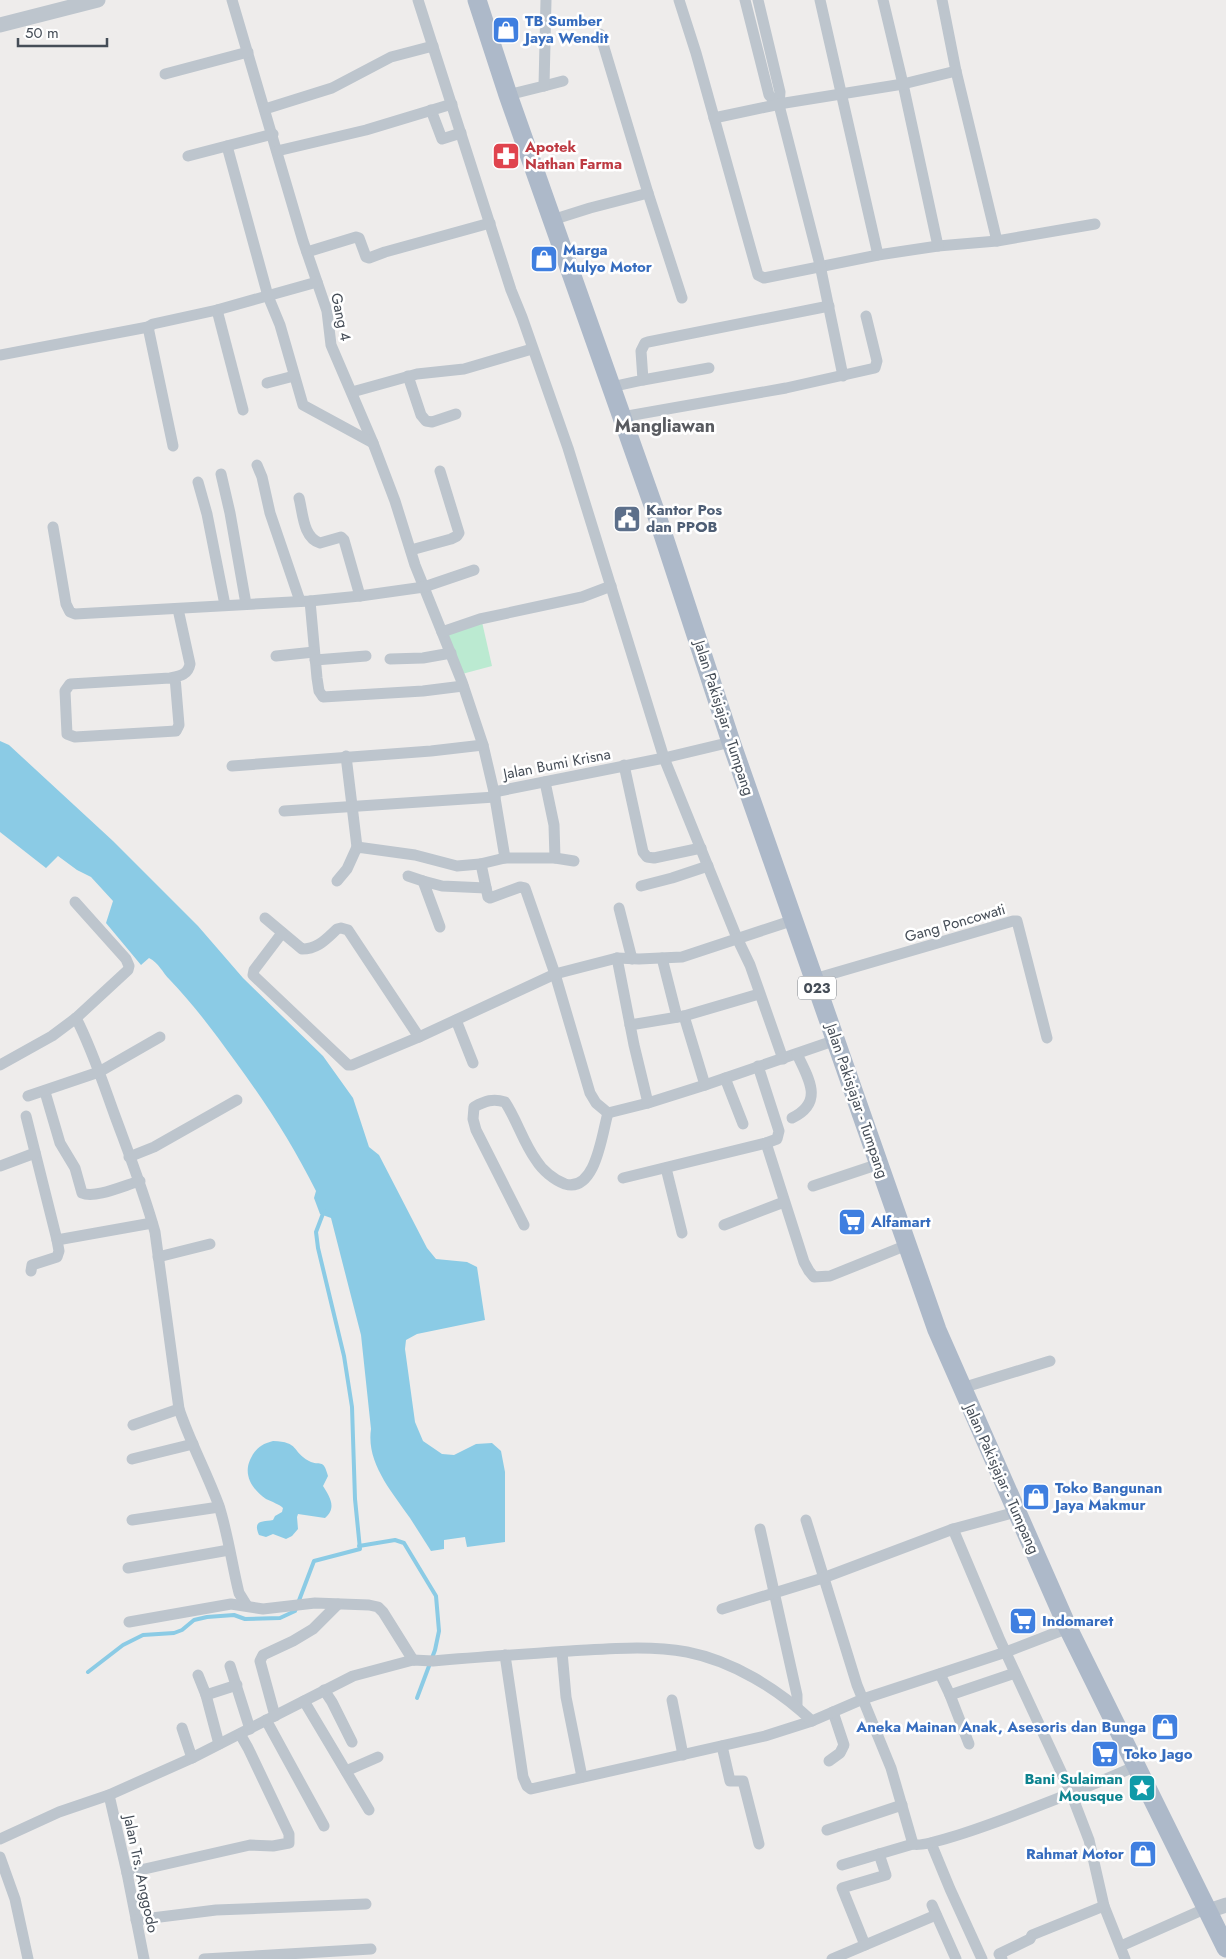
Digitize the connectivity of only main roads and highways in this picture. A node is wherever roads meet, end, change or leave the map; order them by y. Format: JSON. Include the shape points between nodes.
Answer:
{"nodes":[{"id":1,"x":477,"y":0,"type":"edge"},
{"id":2,"x":1226,"y":1948,"type":"edge"}],
"edges":[{"from":1,"to":2,"type":"main road","name":"Jalan Pakisjajar - Tumpang","number":"023","via":[[934,1322],[1068,1628]]}]}
